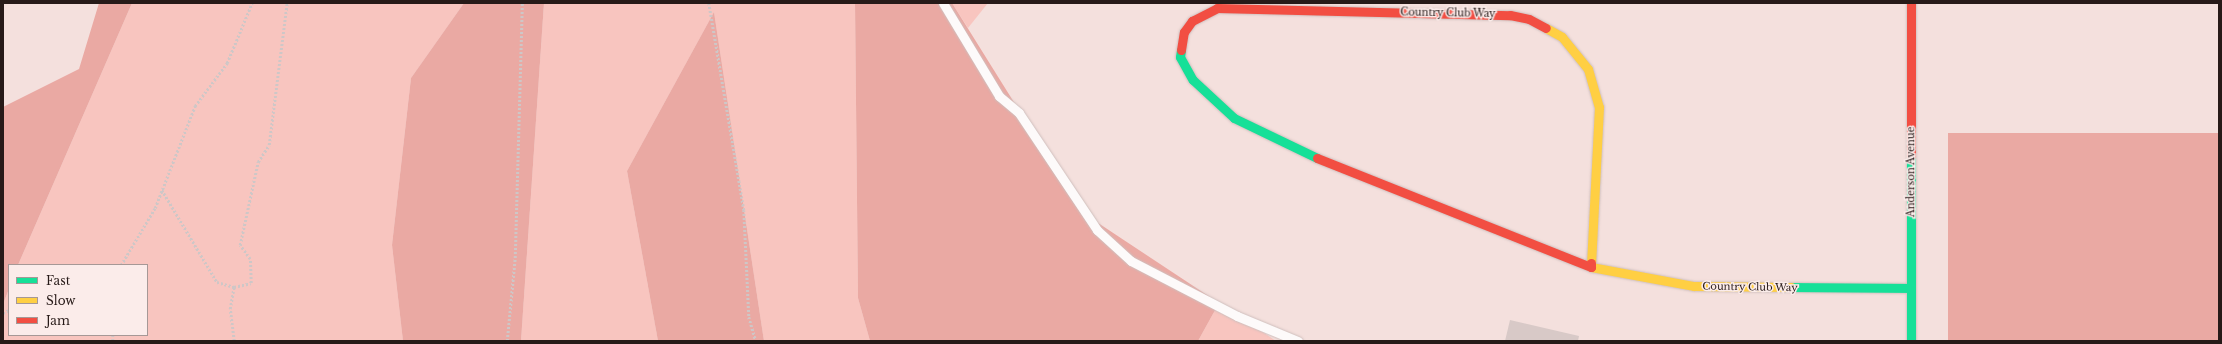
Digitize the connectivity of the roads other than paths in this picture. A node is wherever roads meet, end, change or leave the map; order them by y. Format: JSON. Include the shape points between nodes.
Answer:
{"nodes":[{"id":1,"x":943,"y":3,"type":"edge"},
{"id":2,"x":1911,"y":3,"type":"edge"},
{"id":3,"x":1591,"y":267,"type":"junction"},
{"id":4,"x":1911,"y":288,"type":"junction"},
{"id":5,"x":1298,"y":341,"type":"edge"},
{"id":6,"x":1911,"y":341,"type":"edge"}],
"edges":[{"from":1,"to":5,"type":"lane","via":[[999,96],[1019,113],[1097,230],[1131,261],[1237,316]]},
{"from":2,"to":4,"type":"street","name":"Anderson Avenue"},
{"from":3,"to":3,"type":"street","name":"Country Club Way","via":[[1403,196],[1262,134],[1234,118],[1192,80],[1180,57],[1184,32],[1203,13],[1217,8],[1510,15],[1545,26],[1577,52],[1588,69],[1599,106]]},
{"from":3,"to":4,"type":"street","name":"Country Club Way","via":[[1694,286]]},
{"from":4,"to":6,"type":"street","name":"Anderson Avenue"}]}
